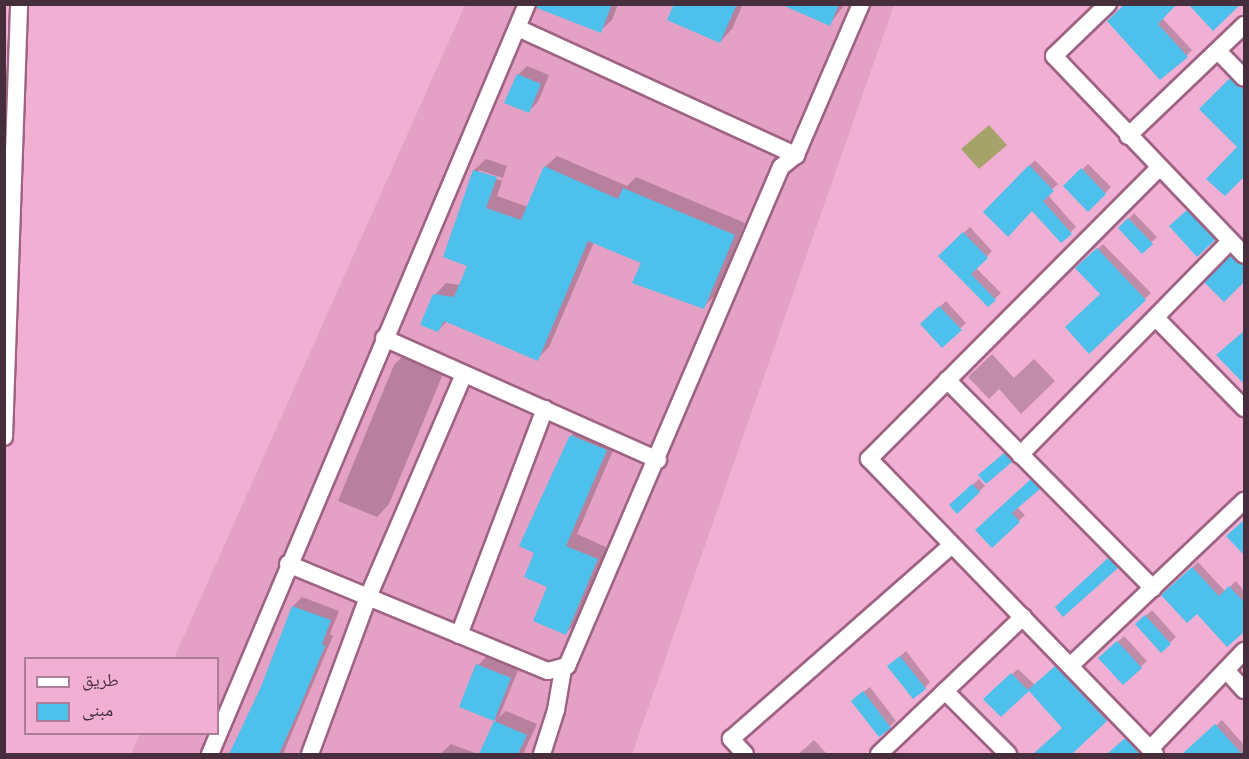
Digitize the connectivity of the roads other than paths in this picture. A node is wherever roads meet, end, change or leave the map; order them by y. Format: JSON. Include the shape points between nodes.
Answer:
{"nodes":[{"id":1,"x":19,"y":4,"type":"edge"},
{"id":2,"x":527,"y":4,"type":"edge"},
{"id":3,"x":861,"y":4,"type":"edge"},
{"id":4,"x":1108,"y":4,"type":"edge"},
{"id":5,"x":1245,"y":25,"type":"edge"},
{"id":6,"x":518,"y":28,"type":"junction"},
{"id":7,"x":1218,"y":51,"type":"junction"},
{"id":8,"x":10,"y":78,"type":"edge"},
{"id":9,"x":1245,"y":78,"type":"edge"},
{"id":10,"x":1128,"y":136,"type":"junction"},
{"id":11,"x":796,"y":155,"type":"junction"},
{"id":12,"x":1159,"y":168,"type":"junction"},
{"id":13,"x":1230,"y":241,"type":"junction"},
{"id":14,"x":1245,"y":255,"type":"edge"},
{"id":15,"x":7,"y":308,"type":"edge"},
{"id":16,"x":1156,"y":318,"type":"junction"},
{"id":17,"x":384,"y":338,"type":"junction"},
{"id":18,"x":464,"y":374,"type":"junction"},
{"id":19,"x":947,"y":380,"type":"junction"},
{"id":20,"x":1245,"y":408,"type":"edge"},
{"id":21,"x":545,"y":410,"type":"junction"},
{"id":22,"x":5,"y":416,"type":"edge"},
{"id":23,"x":4,"y":437,"type":"edge"},
{"id":24,"x":1020,"y":455,"type":"junction"},
{"id":25,"x":658,"y":460,"type":"junction"},
{"id":26,"x":1245,"y":501,"type":"edge"},
{"id":27,"x":952,"y":545,"type":"junction"},
{"id":28,"x":288,"y":564,"type":"junction"},
{"id":29,"x":1153,"y":588,"type":"junction"},
{"id":30,"x":368,"y":597,"type":"junction"},
{"id":31,"x":1023,"y":617,"type":"junction"},
{"id":32,"x":459,"y":634,"type":"junction"},
{"id":33,"x":1245,"y":651,"type":"edge"},
{"id":34,"x":1070,"y":666,"type":"junction"},
{"id":35,"x":563,"y":669,"type":"junction"},
{"id":36,"x":1226,"y":670,"type":"junction"},
{"id":37,"x":1245,"y":690,"type":"edge"},
{"id":38,"x":945,"y":691,"type":"junction"},
{"id":39,"x":219,"y":732,"type":"edge"},
{"id":40,"x":218,"y":735,"type":"edge"},
{"id":41,"x":1152,"y":752,"type":"edge"},
{"id":42,"x":210,"y":754,"type":"edge"},
{"id":43,"x":310,"y":754,"type":"edge"},
{"id":44,"x":542,"y":754,"type":"edge"},
{"id":45,"x":746,"y":754,"type":"edge"},
{"id":46,"x":879,"y":754,"type":"edge"},
{"id":47,"x":1008,"y":754,"type":"edge"}],
"edges":[{"from":1,"to":8,"type":"street"},
{"from":2,"to":6,"type":"street"},
{"from":3,"to":11,"type":"street"},
{"from":4,"to":10,"type":"street","via":[[1054,56]]},
{"from":5,"to":7,"type":"street"},
{"from":6,"to":11,"type":"street"},
{"from":6,"to":17,"type":"street"},
{"from":7,"to":9,"type":"street"},
{"from":7,"to":10,"type":"street"},
{"from":8,"to":15,"type":"street"},
{"from":10,"to":12,"type":"street"},
{"from":11,"to":25,"type":"street","via":[[781,167]]},
{"from":12,"to":13,"type":"street"},
{"from":12,"to":19,"type":"street"},
{"from":13,"to":14,"type":"street"},
{"from":13,"to":16,"type":"street"},
{"from":15,"to":22,"type":"street"},
{"from":16,"to":20,"type":"street"},
{"from":16,"to":24,"type":"street"},
{"from":17,"to":18,"type":"street"},
{"from":17,"to":28,"type":"street"},
{"from":18,"to":21,"type":"street"},
{"from":18,"to":30,"type":"street"},
{"from":19,"to":24,"type":"street"},
{"from":19,"to":27,"type":"street","via":[[868,459]]},
{"from":21,"to":25,"type":"street"},
{"from":21,"to":32,"type":"street"},
{"from":22,"to":23,"type":"street"},
{"from":24,"to":29,"type":"street"},
{"from":25,"to":35,"type":"street","via":[[570,662]]},
{"from":26,"to":29,"type":"street"},
{"from":27,"to":31,"type":"street"},
{"from":27,"to":45,"type":"street","via":[[731,739]]},
{"from":28,"to":30,"type":"street"},
{"from":28,"to":39,"type":"street"},
{"from":29,"to":34,"type":"street"},
{"from":30,"to":32,"type":"street"},
{"from":30,"to":43,"type":"street"},
{"from":31,"to":34,"type":"street"},
{"from":31,"to":38,"type":"street"},
{"from":32,"to":35,"type":"street","via":[[548,671]]},
{"from":33,"to":36,"type":"street"},
{"from":34,"to":41,"type":"street"},
{"from":35,"to":44,"type":"street","via":[[556,710]]},
{"from":36,"to":37,"type":"street"},
{"from":36,"to":41,"type":"street"},
{"from":38,"to":46,"type":"street"},
{"from":38,"to":47,"type":"street"},
{"from":40,"to":42,"type":"street"}]}
